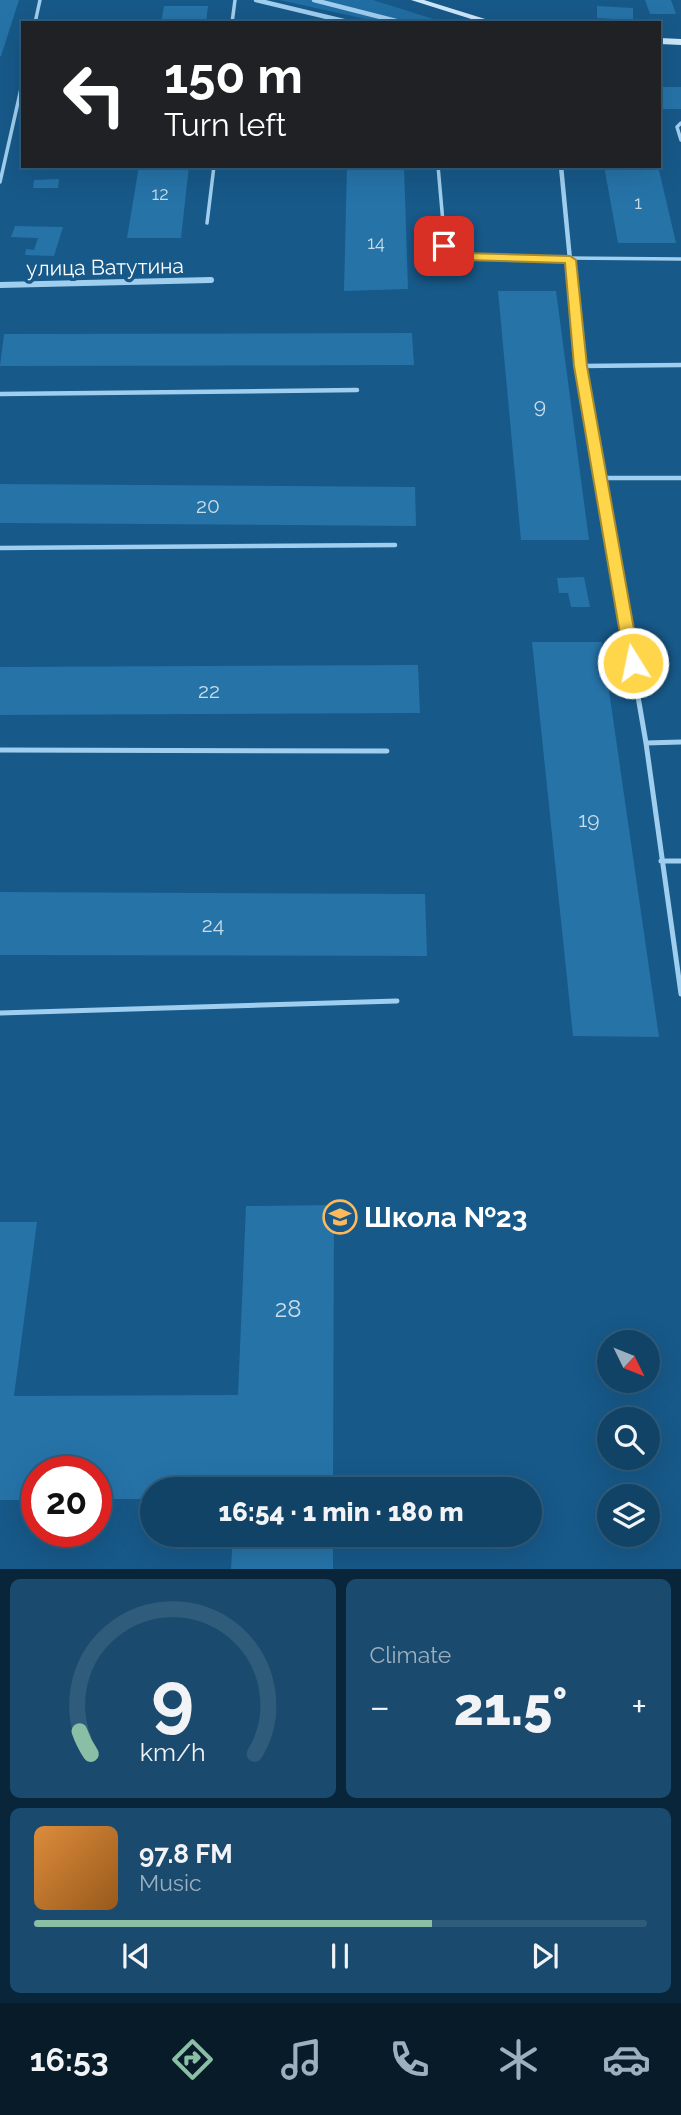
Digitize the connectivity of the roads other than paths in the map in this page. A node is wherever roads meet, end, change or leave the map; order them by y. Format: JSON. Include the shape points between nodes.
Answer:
{"nodes":[{"id":1,"x":40,"y":0,"type":"edge"},
{"id":2,"x":235,"y":0,"type":"edge"},
{"id":3,"x":256,"y":0,"type":"edge"},
{"id":4,"x":314,"y":0,"type":"edge"},
{"id":5,"x":415,"y":0,"type":"edge"},
{"id":6,"x":35,"y":21,"type":"edge"},
{"id":7,"x":232,"y":21,"type":"edge"},
{"id":8,"x":344,"y":21,"type":"edge"},
{"id":9,"x":396,"y":21,"type":"edge"},
{"id":10,"x":487,"y":21,"type":"edge"},
{"id":11,"x":661,"y":41,"type":"edge"},
{"id":12,"x":681,"y":42,"type":"edge"},
{"id":13,"x":21,"y":89,"type":"edge"},
{"id":14,"x":681,"y":123,"type":"edge"},
{"id":15,"x":681,"y":140,"type":"edge"},
{"id":16,"x":214,"y":168,"type":"edge"},
{"id":17,"x":438,"y":168,"type":"edge"},
{"id":18,"x":561,"y":168,"type":"edge"},
{"id":19,"x":0,"y":182,"type":"edge"},
{"id":20,"x":207,"y":223,"type":"dead end"},
{"id":21,"x":681,"y":259,"type":"edge"},
{"id":22,"x":570,"y":260,"type":"junction"},
{"id":23,"x":211,"y":280,"type":"dead end"},
{"id":24,"x":0,"y":285,"type":"edge"},
{"id":25,"x":681,"y":365,"type":"edge"},
{"id":26,"x":580,"y":366,"type":"junction"},
{"id":27,"x":358,"y":390,"type":"dead end"},
{"id":28,"x":0,"y":394,"type":"edge"},
{"id":29,"x":600,"y":478,"type":"junction"},
{"id":30,"x":681,"y":478,"type":"edge"},
{"id":31,"x":394,"y":545,"type":"dead end"},
{"id":32,"x":0,"y":548,"type":"edge"},
{"id":33,"x":681,"y":742,"type":"edge"},
{"id":34,"x":646,"y":743,"type":"junction"},
{"id":35,"x":0,"y":750,"type":"edge"},
{"id":36,"x":387,"y":751,"type":"dead end"},
{"id":37,"x":661,"y":861,"type":"junction"},
{"id":38,"x":681,"y":861,"type":"edge"},
{"id":39,"x":681,"y":994,"type":"edge"},
{"id":40,"x":397,"y":1002,"type":"dead end"},
{"id":41,"x":0,"y":1013,"type":"edge"}],
"edges":[{"from":1,"to":6,"type":"lane"},
{"from":2,"to":7,"type":"lane"},
{"from":3,"to":8,"type":"street"},
{"from":4,"to":9,"type":"street"},
{"from":5,"to":10,"type":"main road"},
{"from":11,"to":12,"type":"main road"},
{"from":13,"to":19,"type":"lane"},
{"from":14,"to":15,"type":"lane","via":[[677,127]]},
{"from":16,"to":20,"type":"lane"},
{"from":17,"to":22,"type":"lane","via":[[444,246],[450,253]]},
{"from":18,"to":22,"type":"street"},
{"from":21,"to":22,"type":"lane"},
{"from":22,"to":26,"type":"lane"},
{"from":23,"to":24,"type":"street","name":"улица Ватутина"},
{"from":25,"to":26,"type":"lane"},
{"from":26,"to":29,"type":"lane"},
{"from":27,"to":28,"type":"lane"},
{"from":29,"to":30,"type":"lane"},
{"from":29,"to":34,"type":"lane"},
{"from":31,"to":32,"type":"lane"},
{"from":33,"to":34,"type":"lane"},
{"from":34,"to":37,"type":"lane"},
{"from":35,"to":36,"type":"lane"},
{"from":37,"to":38,"type":"lane"},
{"from":37,"to":39,"type":"lane"},
{"from":40,"to":41,"type":"lane"}]}
